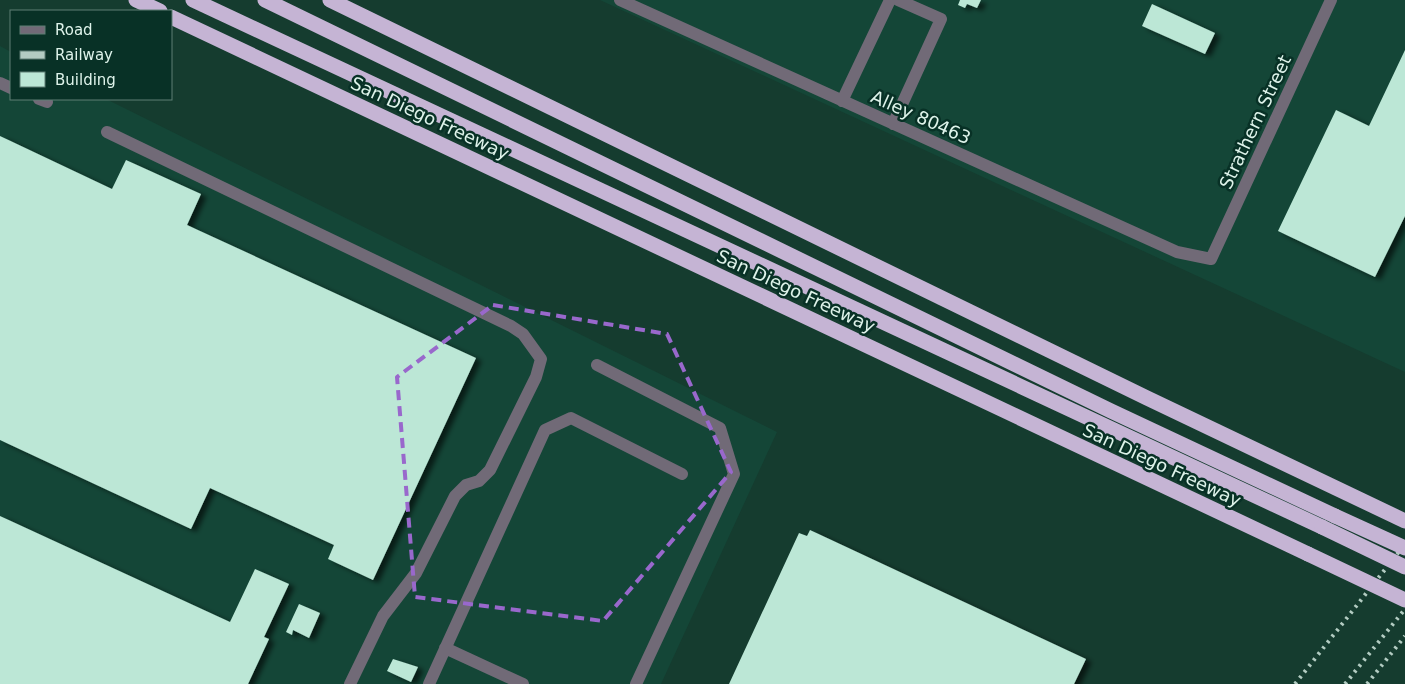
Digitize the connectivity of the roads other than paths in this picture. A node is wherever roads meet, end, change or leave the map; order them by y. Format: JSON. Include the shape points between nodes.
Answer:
{"nodes":[{"id":1,"x":136,"y":0,"type":"edge"},
{"id":2,"x":193,"y":0,"type":"edge"},
{"id":3,"x":266,"y":0,"type":"edge"},
{"id":4,"x":330,"y":0,"type":"edge"},
{"id":5,"x":620,"y":0,"type":"edge"},
{"id":6,"x":890,"y":0,"type":"edge"},
{"id":7,"x":898,"y":0,"type":"edge"},
{"id":8,"x":1331,"y":0,"type":"edge"},
{"id":9,"x":158,"y":10,"type":"edge"},
{"id":10,"x":172,"y":16,"type":"edge"},
{"id":11,"x":842,"y":101,"type":"junction"},
{"id":12,"x":893,"y":124,"type":"junction"},
{"id":13,"x":107,"y":132,"type":"dead end"},
{"id":14,"x":1210,"y":259,"type":"joint"},
{"id":15,"x":597,"y":365,"type":"dead end"},
{"id":16,"x":682,"y":474,"type":"dead end"},
{"id":17,"x":1405,"y":521,"type":"edge"},
{"id":18,"x":1405,"y":548,"type":"edge"},
{"id":19,"x":1405,"y":567,"type":"edge"},
{"id":20,"x":1405,"y":600,"type":"edge"},
{"id":21,"x":445,"y":648,"type":"junction"},
{"id":22,"x":350,"y":684,"type":"edge"},
{"id":23,"x":429,"y":684,"type":"edge"},
{"id":24,"x":523,"y":684,"type":"edge"},
{"id":25,"x":636,"y":684,"type":"edge"}],
"edges":[{"from":1,"to":9,"type":"highway"},
{"from":2,"to":19,"type":"highway","bridge":true},
{"from":3,"to":18,"type":"highway","bridge":true,"via":[[1111,411]]},
{"from":4,"to":17,"type":"highway"},
{"from":5,"to":11,"type":"street","name":"Alley 80463"},
{"from":6,"to":11,"type":"street"},
{"from":7,"to":12,"type":"street","via":[[941,19]]},
{"from":8,"to":14,"type":"street","name":"Strathern Street"},
{"from":10,"to":20,"type":"highway","name":"San Diego Freeway","bridge":true},
{"from":11,"to":12,"type":"street","name":"Alley 80463"},
{"from":12,"to":14,"type":"street","name":"Alley 80463","via":[[1177,252]]},
{"from":13,"to":22,"type":"street","via":[[510,326],[523,334],[541,359],[536,377],[490,470],[455,496],[416,573],[383,616]]},
{"from":15,"to":25,"type":"street","via":[[720,428],[734,474]]},
{"from":16,"to":21,"type":"street","via":[[571,418],[545,430]]},
{"from":21,"to":23,"type":"street"},
{"from":21,"to":24,"type":"street"}]}
